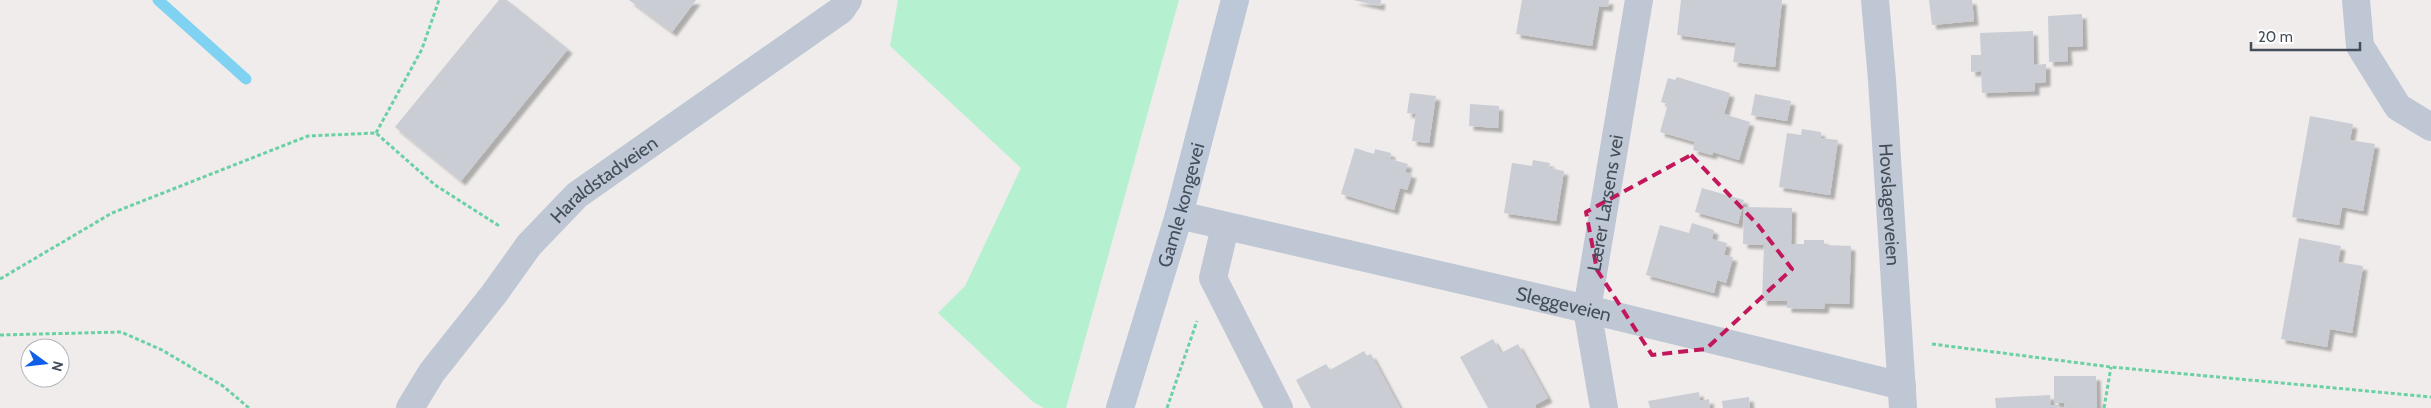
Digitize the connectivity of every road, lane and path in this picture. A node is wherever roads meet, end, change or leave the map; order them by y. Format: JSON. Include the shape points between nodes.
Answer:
{"nodes":[{"id":1,"x":438,"y":0,"type":"edge"},
{"id":2,"x":848,"y":0,"type":"edge"},
{"id":3,"x":1235,"y":0,"type":"edge"},
{"id":4,"x":1639,"y":0,"type":"edge"},
{"id":5,"x":1875,"y":0,"type":"edge"},
{"id":6,"x":2356,"y":0,"type":"edge"},
{"id":7,"x":2431,"y":127,"type":"edge"},
{"id":8,"x":376,"y":133,"type":"junction"},
{"id":9,"x":1179,"y":215,"type":"junction"},
{"id":10,"x":1225,"y":227,"type":"junction"},
{"id":11,"x":530,"y":245,"type":"junction"},
{"id":12,"x":1213,"y":278,"type":"junction"},
{"id":13,"x":0,"y":279,"type":"edge"},
{"id":14,"x":1587,"y":309,"type":"junction"},
{"id":15,"x":0,"y":336,"type":"edge"},
{"id":16,"x":1899,"y":340,"type":"junction"},
{"id":17,"x":2111,"y":367,"type":"junction"},
{"id":18,"x":1902,"y":397,"type":"edge"},
{"id":19,"x":2431,"y":397,"type":"edge"},
{"id":20,"x":250,"y":408,"type":"edge"},
{"id":21,"x":410,"y":408,"type":"edge"},
{"id":22,"x":1120,"y":408,"type":"edge"},
{"id":23,"x":1167,"y":408,"type":"edge"},
{"id":24,"x":1279,"y":408,"type":"edge"},
{"id":25,"x":1604,"y":408,"type":"edge"},
{"id":26,"x":2104,"y":408,"type":"edge"}],
"edges":[{"from":1,"to":8,"type":"path","via":[[422,49]]},
{"from":2,"to":11,"type":"street","name":"Haraldstadveien","via":[[841,10],[577,195]]},
{"from":3,"to":9,"type":"main road","name":"Gamle kongevei"},
{"from":4,"to":14,"type":"street","name":"Lærer Larsens vei"},
{"from":5,"to":16,"type":"street","name":"Hovslagerveien"},
{"from":6,"to":7,"type":"street","via":[[2360,46],[2398,107]]},
{"from":8,"to":11,"type":"path","via":[[435,185]]},
{"from":8,"to":13,"type":"path","via":[[308,136],[112,214]]},
{"from":9,"to":10,"type":"street","name":"Sleggeveien"},
{"from":9,"to":22,"type":"main road","name":"Gamle kongevei"},
{"from":10,"to":12,"type":"street"},
{"from":10,"to":14,"type":"street","name":"Sleggeveien"},
{"from":11,"to":21,"type":"street","name":"Haraldstadveien","via":[[432,372]]},
{"from":12,"to":23,"type":"path"},
{"from":12,"to":24,"type":"street"},
{"from":14,"to":18,"type":"street","name":"Sleggeveien"},
{"from":14,"to":25,"type":"street","name":"Lærer Larsens vei"},
{"from":15,"to":20,"type":"path","via":[[121,332],[162,350],[223,386]]},
{"from":16,"to":17,"type":"path"},
{"from":16,"to":18,"type":"street","name":"Hovslagerveien"},
{"from":17,"to":19,"type":"path"},
{"from":17,"to":26,"type":"path"}]}
